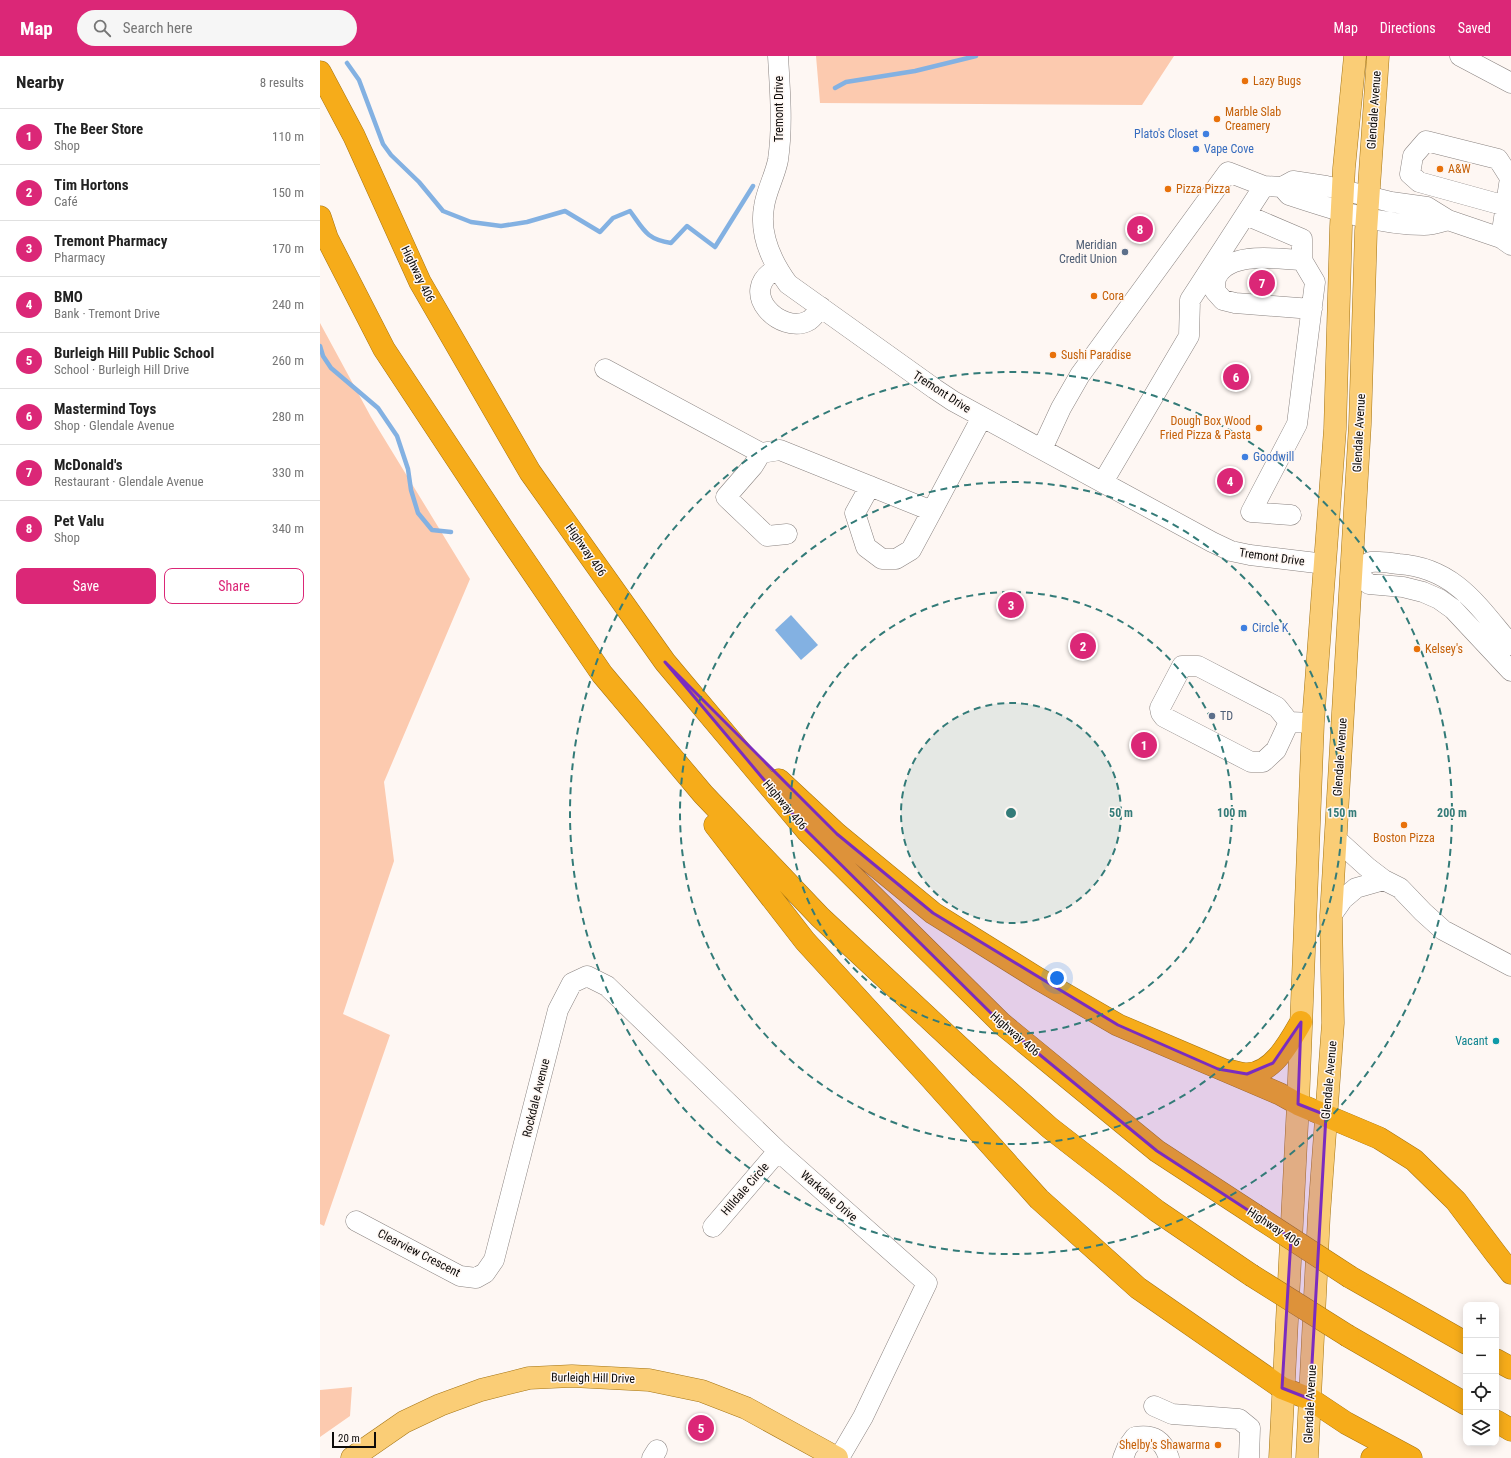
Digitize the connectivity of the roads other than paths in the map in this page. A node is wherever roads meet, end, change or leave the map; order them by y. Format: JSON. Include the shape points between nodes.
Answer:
{"nodes":[{"id":1,"x":326,"y":56,"type":"edge"},
{"id":2,"x":778,"y":56,"type":"edge"},
{"id":3,"x":1354,"y":56,"type":"edge"},
{"id":4,"x":1378,"y":56,"type":"edge"},
{"id":5,"x":1460,"y":56,"type":"edge"},
{"id":6,"x":320,"y":72,"type":"edge"},
{"id":7,"x":1511,"y":83,"type":"edge"},
{"id":8,"x":354,"y":136,"type":"junction"},
{"id":9,"x":1273,"y":187,"type":"junction"},
{"id":10,"x":1343,"y":190,"type":"junction"},
{"id":11,"x":1368,"y":196,"type":"junction"},
{"id":12,"x":1506,"y":206,"type":"junction"},
{"id":13,"x":1342,"y":211,"type":"junction"},
{"id":14,"x":1246,"y":215,"type":"junction"},
{"id":15,"x":1366,"y":218,"type":"junction"},
{"id":16,"x":1448,"y":220,"type":"junction"},
{"id":17,"x":322,"y":225,"type":"edge"},
{"id":18,"x":1506,"y":241,"type":"edge"},
{"id":19,"x":1302,"y":260,"type":"junction"},
{"id":20,"x":776,"y":269,"type":"junction"},
{"id":21,"x":821,"y":307,"type":"junction"},
{"id":22,"x":1312,"y":309,"type":"junction"},
{"id":23,"x":605,"y":369,"type":"dead end"},
{"id":24,"x":982,"y":417,"type":"junction"},
{"id":25,"x":1042,"y":449,"type":"junction"},
{"id":26,"x":761,"y":452,"type":"junction"},
{"id":27,"x":1103,"y":482,"type":"junction"},
{"id":28,"x":870,"y":486,"type":"junction"},
{"id":29,"x":932,"y":511,"type":"junction"},
{"id":30,"x":1291,"y":515,"type":"dead end"},
{"id":31,"x":787,"y":534,"type":"dead end"},
{"id":32,"x":1325,"y":564,"type":"junction"},
{"id":33,"x":1352,"y":571,"type":"junction"},
{"id":34,"x":1511,"y":645,"type":"edge"},
{"id":35,"x":665,"y":662,"type":"junction"},
{"id":36,"x":1511,"y":671,"type":"edge"},
{"id":37,"x":602,"y":674,"type":"junction"},
{"id":38,"x":1289,"y":722,"type":"junction"},
{"id":39,"x":1313,"y":723,"type":"junction"},
{"id":40,"x":1335,"y":838,"type":"junction"},
{"id":41,"x":1384,"y":880,"type":"junction"},
{"id":42,"x":1331,"y":916,"type":"junction"},
{"id":43,"x":1511,"y":966,"type":"edge"},
{"id":44,"x":587,"y":976,"type":"joint"},
{"id":45,"x":1302,"y":1022,"type":"junction"},
{"id":46,"x":1218,"y":1069,"type":"junction"},
{"id":47,"x":1298,"y":1104,"type":"junction"},
{"id":48,"x":1326,"y":1115,"type":"junction"},
{"id":49,"x":778,"y":1151,"type":"junction"},
{"id":50,"x":356,"y":1221,"type":"dead end"},
{"id":51,"x":713,"y":1227,"type":"dead end"},
{"id":52,"x":502,"y":1231,"type":"joint"},
{"id":53,"x":1511,"y":1273,"type":"edge"},
{"id":54,"x":1463,"y":1341,"type":"edge"},
{"id":55,"x":1499,"y":1362,"type":"edge"},
{"id":56,"x":1511,"y":1368,"type":"edge"},
{"id":57,"x":1282,"y":1388,"type":"junction"},
{"id":58,"x":1310,"y":1399,"type":"junction"},
{"id":59,"x":1463,"y":1402,"type":"edge"},
{"id":60,"x":1154,"y":1406,"type":"dead end"},
{"id":61,"x":1499,"y":1423,"type":"edge"},
{"id":62,"x":1511,"y":1430,"type":"edge"},
{"id":63,"x":352,"y":1458,"type":"edge"},
{"id":64,"x":838,"y":1458,"type":"edge"},
{"id":65,"x":1123,"y":1458,"type":"edge"},
{"id":66,"x":1169,"y":1458,"type":"edge"},
{"id":67,"x":1249,"y":1458,"type":"edge"},
{"id":68,"x":1280,"y":1458,"type":"edge"},
{"id":69,"x":1307,"y":1458,"type":"edge"},
{"id":70,"x":1372,"y":1458,"type":"edge"},
{"id":71,"x":1378,"y":1458,"type":"edge"},
{"id":72,"x":1411,"y":1458,"type":"edge"}],
"edges":[{"from":1,"to":8,"type":"highway"},
{"from":2,"to":20,"type":"street","name":"Tremont Drive","via":[[781,113],[778,161],[763,214],[764,236]]},
{"from":3,"to":10,"type":"main road","name":"Glendale Avenue"},
{"from":4,"to":11,"type":"main road","name":"Glendale Avenue"},
{"from":5,"to":7,"type":"street"},
{"from":6,"to":8,"type":"highway","name":"Highway 406"},
{"from":8,"to":35,"type":"highway","name":"Highway 406","via":[[420,282],[530,472]]},
{"from":9,"to":10,"type":"street","via":[[1293,181]]},
{"from":9,"to":13,"type":"street","via":[[1289,195]]},
{"from":9,"to":14,"type":"street"},
{"from":9,"to":25,"type":"street","via":[[1228,172],[1080,375]]},
{"from":10,"to":11,"type":"street"},
{"from":10,"to":13,"type":"main road","name":"Glendale Avenue"},
{"from":11,"to":15,"type":"main road","name":"Glendale Avenue"},
{"from":11,"to":16,"type":"street","via":[[1427,207]]},
{"from":12,"to":12,"type":"street","via":[[1510,178],[1498,159],[1426,141],[1413,156],[1410,174],[1419,182]]},
{"from":12,"to":18,"type":"street"},
{"from":13,"to":15,"type":"street"},
{"from":13,"to":32,"type":"main road","name":"Glendale Avenue","via":[[1335,429]]},
{"from":14,"to":19,"type":"street","via":[[1302,239]]},
{"from":14,"to":27,"type":"street","via":[[1190,300],[1188,336]]},
{"from":15,"to":16,"type":"street","via":[[1425,225]]},
{"from":15,"to":33,"type":"main road","name":"Glendale Avenue","via":[[1360,424]]},
{"from":16,"to":18,"type":"street"},
{"from":17,"to":37,"type":"highway","via":[[384,348]]},
{"from":19,"to":22,"type":"street","via":[[1315,282]]},
{"from":19,"to":22,"type":"street","via":[[1252,258],[1235,262],[1224,266],[1216,277],[1215,291],[1223,300],[1235,303]]},
{"from":20,"to":21,"type":"street","name":"Tremont Drive","via":[[788,284]]},
{"from":20,"to":21,"type":"street","via":[[770,272],[760,288],[760,299],[766,309],[776,317],[796,324],[808,321]]},
{"from":21,"to":24,"type":"street","name":"Tremont Drive","via":[[934,390]]},
{"from":22,"to":30,"type":"street","via":[[1297,424],[1251,512]]},
{"from":23,"to":26,"type":"street"},
{"from":24,"to":25,"type":"street","name":"Tremont Drive"},
{"from":24,"to":29,"type":"street"},
{"from":25,"to":27,"type":"street","name":"Tremont Drive"},
{"from":26,"to":28,"type":"street","via":[[780,450]]},
{"from":26,"to":31,"type":"street","via":[[754,466],[726,497],[767,536]]},
{"from":27,"to":32,"type":"street","name":"Tremont Drive","via":[[1231,551]]},
{"from":28,"to":29,"type":"street"},
{"from":28,"to":29,"type":"street","via":[[855,513],[866,546],[882,559],[896,559],[911,550]]},
{"from":32,"to":33,"type":"main road"},
{"from":32,"to":39,"type":"main road","name":"Glendale Avenue"},
{"from":33,"to":34,"type":"street","via":[[1371,562],[1428,569],[1447,578],[1466,593]]},
{"from":33,"to":36,"type":"street","via":[[1369,584],[1403,587],[1439,599],[1452,609]]},
{"from":33,"to":40,"type":"main road","name":"Glendale Avenue"},
{"from":35,"to":46,"type":"highway","via":[[775,776],[837,834],[933,913],[1118,1025]]},
{"from":35,"to":54,"type":"highway","name":"Highway 406","bridge":true,"via":[[807,831],[1001,1023],[1157,1151],[1350,1277]]},
{"from":37,"to":57,"type":"highway","via":[[805,941],[1038,1199],[1138,1288]]},
{"from":37,"to":59,"type":"highway","bridge":true,"via":[[703,794],[820,917],[902,995],[1050,1128],[1157,1211],[1251,1275],[1348,1336]]},
{"from":38,"to":38,"type":"street","via":[[1276,750],[1263,762],[1251,762],[1164,717],[1160,713],[1160,708],[1182,666],[1198,666],[1277,707]]},
{"from":38,"to":39,"type":"street"},
{"from":39,"to":45,"type":"main road","name":"Glendale Avenue"},
{"from":40,"to":41,"type":"street"},
{"from":40,"to":42,"type":"main road","name":"Glendale Avenue"},
{"from":41,"to":42,"type":"street","via":[[1356,888],[1343,899]]},
{"from":41,"to":43,"type":"street","via":[[1400,888],[1443,930]]},
{"from":42,"to":48,"type":"main road","name":"Glendale Avenue","via":[[1334,1023]]},
{"from":44,"to":49,"type":"street","name":"Warkdale Drive","via":[[607,986]]},
{"from":44,"to":52,"type":"street","name":"Rockdale Avenue","via":[[572,983],[558,1010]]},
{"from":45,"to":46,"type":"highway","via":[[1273,1063],[1257,1072],[1247,1074]]},
{"from":45,"to":47,"type":"main road","name":"Glendale Avenue"},
{"from":46,"to":47,"type":"highway"},
{"from":47,"to":48,"type":"highway"},
{"from":47,"to":57,"type":"main road","name":"Glendale Avenue"},
{"from":48,"to":53,"type":"highway","via":[[1379,1138],[1414,1160],[1456,1201]]},
{"from":48,"to":58,"type":"main road","name":"Glendale Avenue"},
{"from":49,"to":51,"type":"street","name":"Hilldale Circle"},
{"from":49,"to":64,"type":"street","name":"Warkdale Drive","via":[[927,1283],[863,1417]]},
{"from":50,"to":52,"type":"street","name":"Clearview Crescent","via":[[460,1276],[476,1278],[485,1273],[494,1260]]},
{"from":55,"to":56,"type":"highway"},
{"from":57,"to":58,"type":"highway"},
{"from":57,"to":68,"type":"main road","name":"Glendale Avenue"},
{"from":58,"to":69,"type":"main road","name":"Glendale Avenue"},
{"from":58,"to":72,"type":"highway","via":[[1346,1423]]},
{"from":60,"to":67,"type":"street","via":[[1172,1414],[1239,1419],[1250,1428]]},
{"from":61,"to":62,"type":"highway"},
{"from":63,"to":64,"type":"main road","name":"Burleigh Hill Drive","via":[[404,1422],[454,1400],[529,1378],[572,1376],[649,1380],[702,1391],[746,1408]]},
{"from":65,"to":66,"type":"street","via":[[1135,1437],[1145,1435],[1160,1440]]},
{"from":70,"to":71,"type":"highway"}]}
